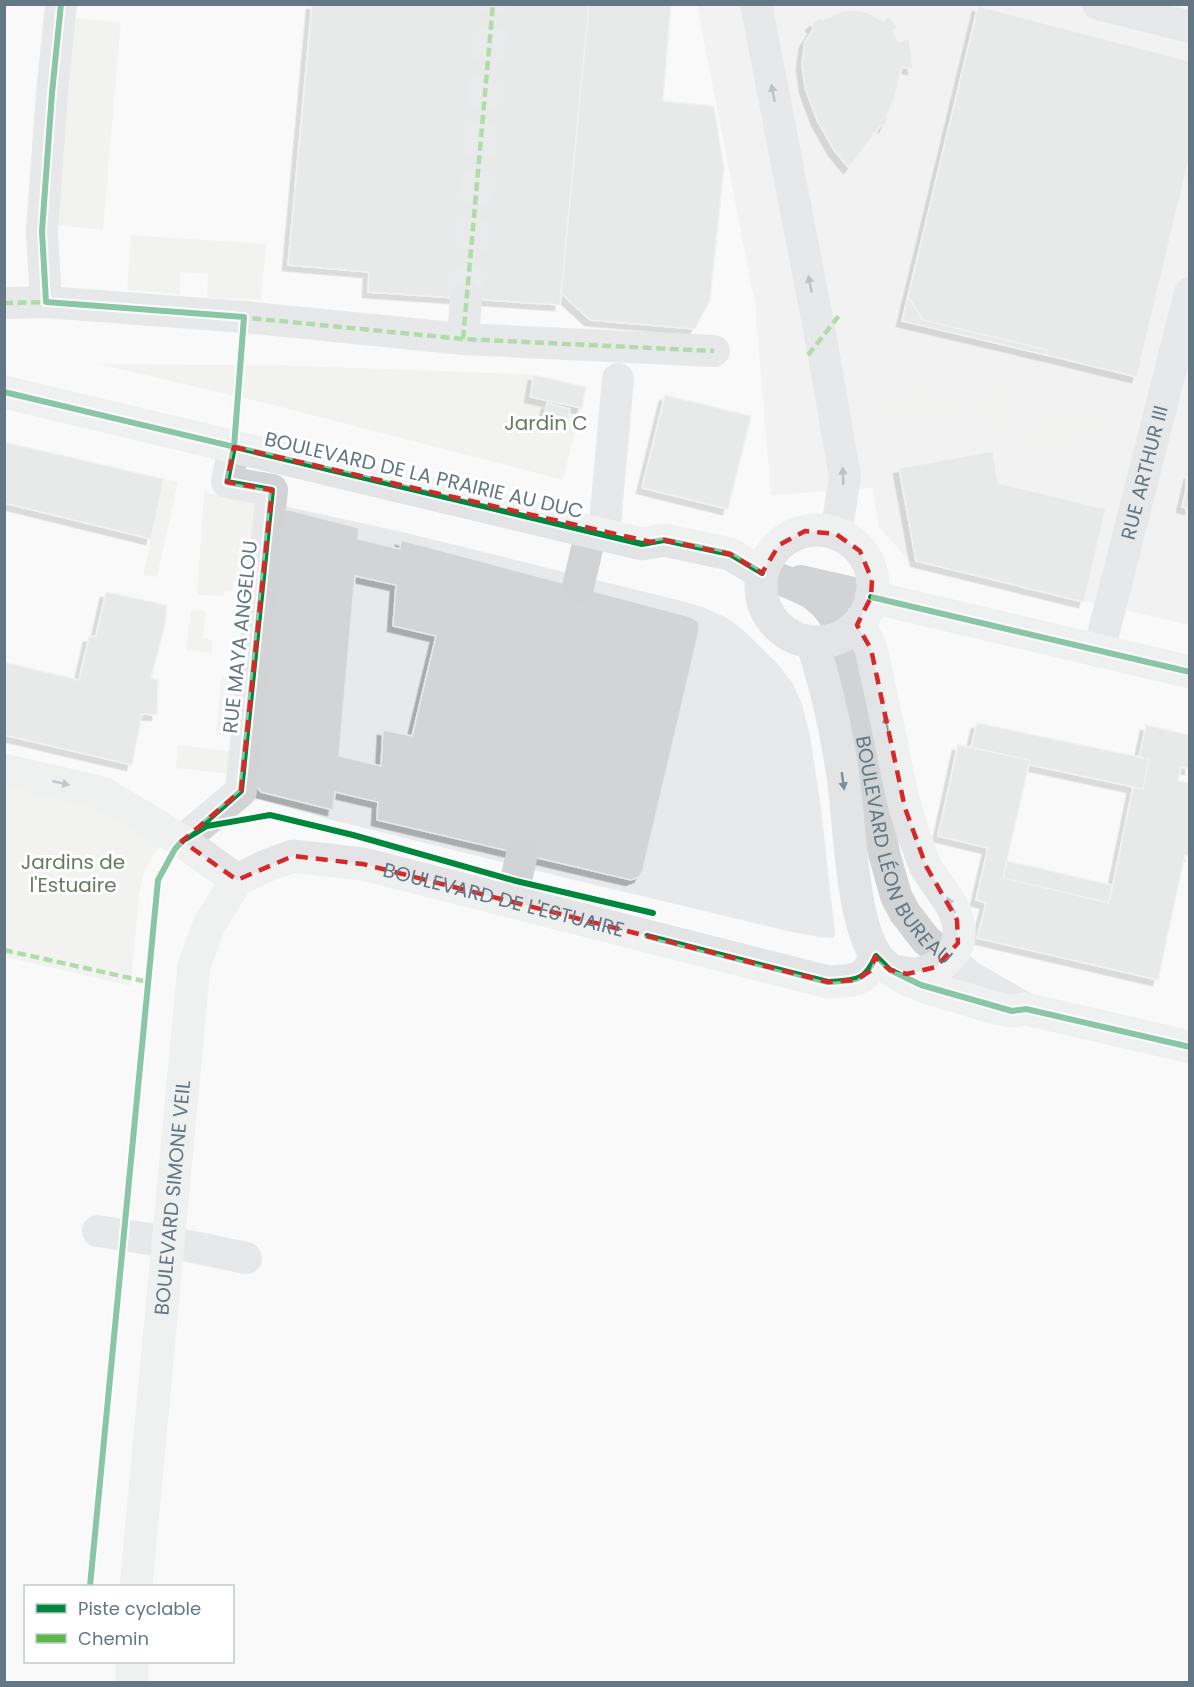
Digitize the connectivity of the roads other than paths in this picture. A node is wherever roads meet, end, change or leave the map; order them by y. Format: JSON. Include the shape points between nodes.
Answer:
{"nodes":[{"id":1,"x":61,"y":4,"type":"edge"},
{"id":2,"x":756,"y":4,"type":"edge"},
{"id":3,"x":1098,"y":4,"type":"edge"},
{"id":4,"x":1190,"y":27,"type":"edge"},
{"id":5,"x":1190,"y":293,"type":"edge"},
{"id":6,"x":466,"y":299,"type":"tunnel mouth"},
{"id":7,"x":46,"y":302,"type":"junction"},
{"id":8,"x":4,"y":303,"type":"edge"},
{"id":9,"x":841,"y":313,"type":"dead end"},
{"id":10,"x":464,"y":339,"type":"junction"},
{"id":11,"x":815,"y":347,"type":"junction"},
{"id":12,"x":714,"y":351,"type":"dead end"},
{"id":13,"x":618,"y":379,"type":"dead end"},
{"id":14,"x":4,"y":392,"type":"edge"},
{"id":15,"x":234,"y":447,"type":"junction"},
{"id":16,"x":598,"y":534,"type":"junction"},
{"id":17,"x":836,"y":534,"type":"junction"},
{"id":18,"x":762,"y":573,"type":"junction"},
{"id":19,"x":578,"y":587,"type":"dead end"},
{"id":20,"x":857,"y":619,"type":"junction"},
{"id":21,"x":812,"y":642,"type":"junction"},
{"id":22,"x":1099,"y":651,"type":"junction"},
{"id":23,"x":1190,"y":672,"type":"edge"},
{"id":24,"x":4,"y":770,"type":"edge"},
{"id":25,"x":182,"y":842,"type":"junction"},
{"id":26,"x":522,"y":854,"type":"dead end"},
{"id":27,"x":237,"y":879,"type":"junction"},
{"id":28,"x":511,"y":902,"type":"junction"},
{"id":29,"x":947,"y":959,"type":"junction"},
{"id":30,"x":883,"y":963,"type":"junction"},
{"id":31,"x":1026,"y":1009,"type":"junction"},
{"id":32,"x":1190,"y":1047,"type":"edge"},
{"id":33,"x":98,"y":1231,"type":"dead end"},
{"id":34,"x":169,"y":1242,"type":"junction"},
{"id":35,"x":246,"y":1258,"type":"dead end"},
{"id":36,"x":136,"y":1585,"type":"edge"},
{"id":37,"x":132,"y":1663,"type":"edge"},
{"id":38,"x":132,"y":1683,"type":"edge"}],
"edges":[{"from":1,"to":7,"type":"street","via":[[42,231]]},
{"from":11,"to":2,"type":"street","one_way":true},
{"from":3,"to":4,"type":"street"},
{"from":5,"to":22,"type":"street","name":"RUE ARTHUR III"},
{"from":6,"to":10,"type":"street"},
{"from":7,"to":8,"type":"street"},
{"from":7,"to":10,"type":"street"},
{"from":9,"to":11,"type":"street"},
{"from":10,"to":12,"type":"street"},
{"from":17,"to":11,"type":"street","one_way":true,"via":[[845,477]]},
{"from":13,"to":16,"type":"street"},
{"from":14,"to":15,"type":"main road","name":"BOULEVARD DE LA PRAIRIE AU DUC"},
{"from":15,"to":16,"type":"main road","name":"BOULEVARD DE LA PRAIRIE AU DUC"},
{"from":15,"to":25,"type":"street","name":"RUE MAYA ANGELOU","via":[[227,482],[272,490],[241,791]]},
{"from":16,"to":18,"type":"main road","name":"BOULEVARD DE LA PRAIRIE AU DUC","via":[[642,544],[664,540],[730,554]]},
{"from":16,"to":19,"type":"street"},
{"from":17,"to":18,"type":"main road","via":[[806,531],[791,536],[768,558]]},
{"from":17,"to":20,"type":"main road","via":[[860,551],[872,580]]},
{"from":18,"to":20,"type":"street","name":"BOULEVARD DE LA PRAIRIE AU DUC"},
{"from":18,"to":20,"type":"street","name":"BOULEVARD DE LA PRAIRIE AU DUC","via":[[804,588],[829,607],[837,619]]},
{"from":18,"to":21,"type":"main road","via":[[764,604],[771,619],[782,631]]},
{"from":20,"to":21,"type":"main road","via":[[828,641]]},
{"from":20,"to":22,"type":"main road","name":"BOULEVARD DE LA PRAIRIE AU DUC"},
{"from":20,"to":29,"type":"street","name":"BOULEVARD LÉON BUREAU","via":[[884,854],[906,913],[926,940]]},
{"from":29,"to":20,"type":"main road","name":"BOULEVARD LÉON BUREAU","one_way":true,"via":[[958,943],[957,920],[916,842],[871,649]]},
{"from":21,"to":30,"type":"main road","name":"BOULEVARD LÉON BUREAU","one_way":true,"via":[[827,686],[863,928]]},
{"from":22,"to":23,"type":"main road","name":"BOULEVARD DE LA PRAIRIE AU DUC"},
{"from":24,"to":25,"type":"main road","one_way":true,"via":[[103,793]]},
{"from":25,"to":27,"type":"main road"},
{"from":26,"to":28,"type":"street"},
{"from":27,"to":28,"type":"main road","name":"BOULEVARD DE L'ESTUAIRE","via":[[292,856],[363,864]]},
{"from":27,"to":34,"type":"main road","name":"BOULEVARD SIMONE VEIL","via":[[210,922],[195,966]]},
{"from":28,"to":30,"type":"main road","name":"BOULEVARD DE L'ESTUAIRE","via":[[828,982],[856,980]]},
{"from":29,"to":30,"type":"main road","via":[[923,973],[907,974]]},
{"from":29,"to":31,"type":"street"},
{"from":30,"to":31,"type":"main road","via":[[921,985],[954,996],[1012,1011]]},
{"from":31,"to":32,"type":"main road"},
{"from":33,"to":34,"type":"street"},
{"from":34,"to":35,"type":"street"},
{"from":34,"to":36,"type":"main road","name":"BOULEVARD SIMONE VEIL"},
{"from":37,"to":38,"type":"main road"}]}
